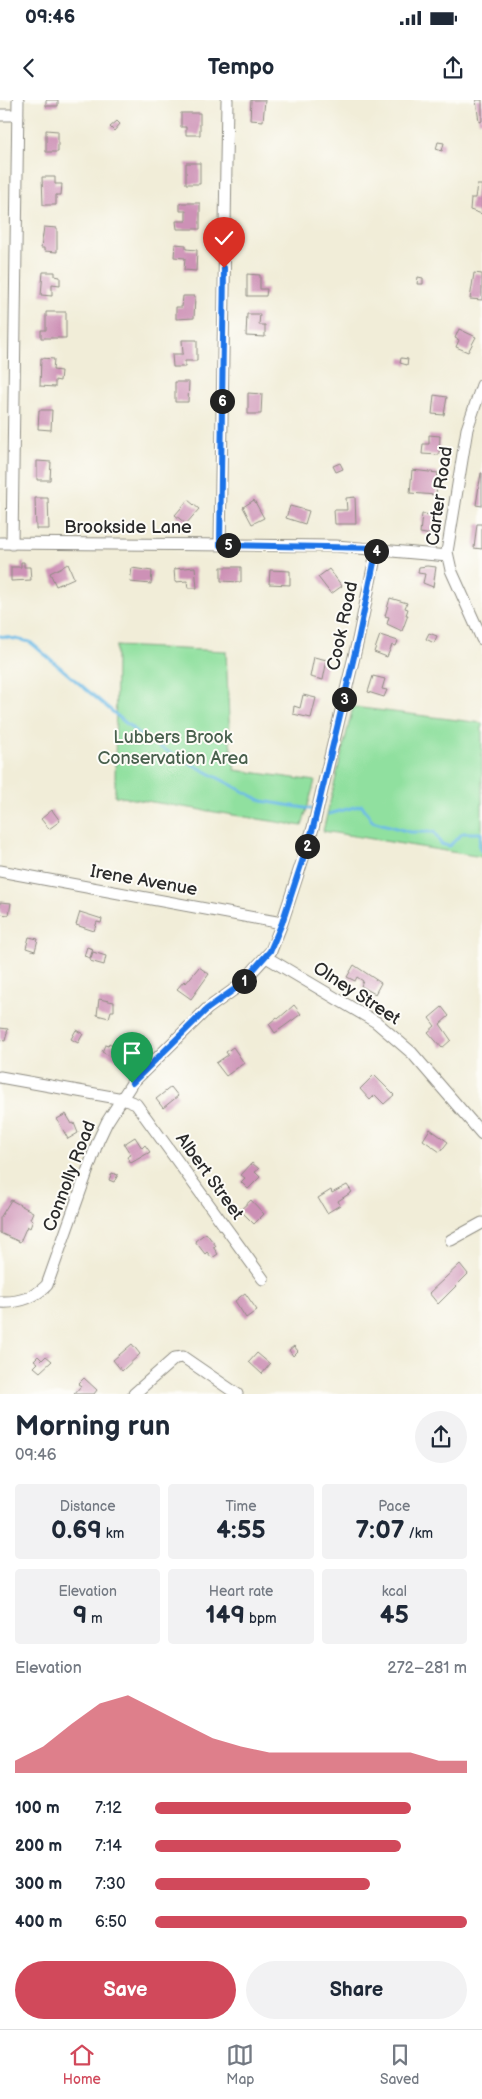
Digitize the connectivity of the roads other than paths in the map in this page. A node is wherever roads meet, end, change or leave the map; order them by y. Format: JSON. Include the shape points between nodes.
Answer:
{"nodes":[{"id":1,"x":18,"y":100,"type":"edge"},
{"id":2,"x":226,"y":100,"type":"edge"},
{"id":3,"x":0,"y":115,"type":"edge"},
{"id":4,"x":18,"y":115,"type":"junction"},
{"id":5,"x":482,"y":385,"type":"edge"},
{"id":6,"x":6,"y":543,"type":"edge"},
{"id":7,"x":220,"y":545,"type":"junction"},
{"id":8,"x":377,"y":548,"type":"junction"},
{"id":9,"x":448,"y":556,"type":"junction"},
{"id":10,"x":482,"y":639,"type":"edge"},
{"id":11,"x":313,"y":828,"type":"joint"},
{"id":12,"x":0,"y":872,"type":"edge"},
{"id":13,"x":282,"y":923,"type":"junction"},
{"id":14,"x":266,"y":957,"type":"junction"},
{"id":15,"x":0,"y":1077,"type":"edge"},
{"id":16,"x":123,"y":1099,"type":"junction"},
{"id":17,"x":482,"y":1134,"type":"edge"},
{"id":18,"x":482,"y":1223,"type":"edge"},
{"id":19,"x":451,"y":1240,"type":"dead end"},
{"id":20,"x":263,"y":1279,"type":"dead end"},
{"id":21,"x":0,"y":1302,"type":"edge"},
{"id":22,"x":134,"y":1394,"type":"edge"},
{"id":23,"x":237,"y":1394,"type":"edge"}],
"edges":[{"from":1,"to":4,"type":"street"},
{"from":2,"to":7,"type":"street"},
{"from":3,"to":4,"type":"street"},
{"from":4,"to":6,"type":"street"},
{"from":5,"to":9,"type":"street","name":"Carter Road","via":[[467,429]]},
{"from":6,"to":7,"type":"street","name":"Brookside Lane"},
{"from":7,"to":8,"type":"street","name":"Brookside Lane"},
{"from":8,"to":9,"type":"street","name":"Brookside Lane"},
{"from":8,"to":11,"type":"street","name":"Cook Road"},
{"from":9,"to":10,"type":"street","name":"Carter Road","via":[[452,574]]},
{"from":11,"to":13,"type":"street","name":"Connolly Road"},
{"from":12,"to":13,"type":"street","name":"Irene Avenue"},
{"from":13,"to":14,"type":"street","name":"Connolly Road"},
{"from":14,"to":16,"type":"street","name":"Connolly Road","via":[[239,986],[207,1009],[165,1050],[132,1083]]},
{"from":14,"to":17,"type":"street","name":"Olney Street","via":[[376,1022],[412,1053]]},
{"from":15,"to":16,"type":"street"},
{"from":16,"to":20,"type":"street","name":"Albert Street","via":[[136,1104]]},
{"from":16,"to":21,"type":"street","name":"Connolly Road","via":[[98,1142],[47,1285],[23,1300]]},
{"from":18,"to":19,"type":"street"},
{"from":22,"to":23,"type":"street","via":[[175,1358],[183,1357]]}]}
